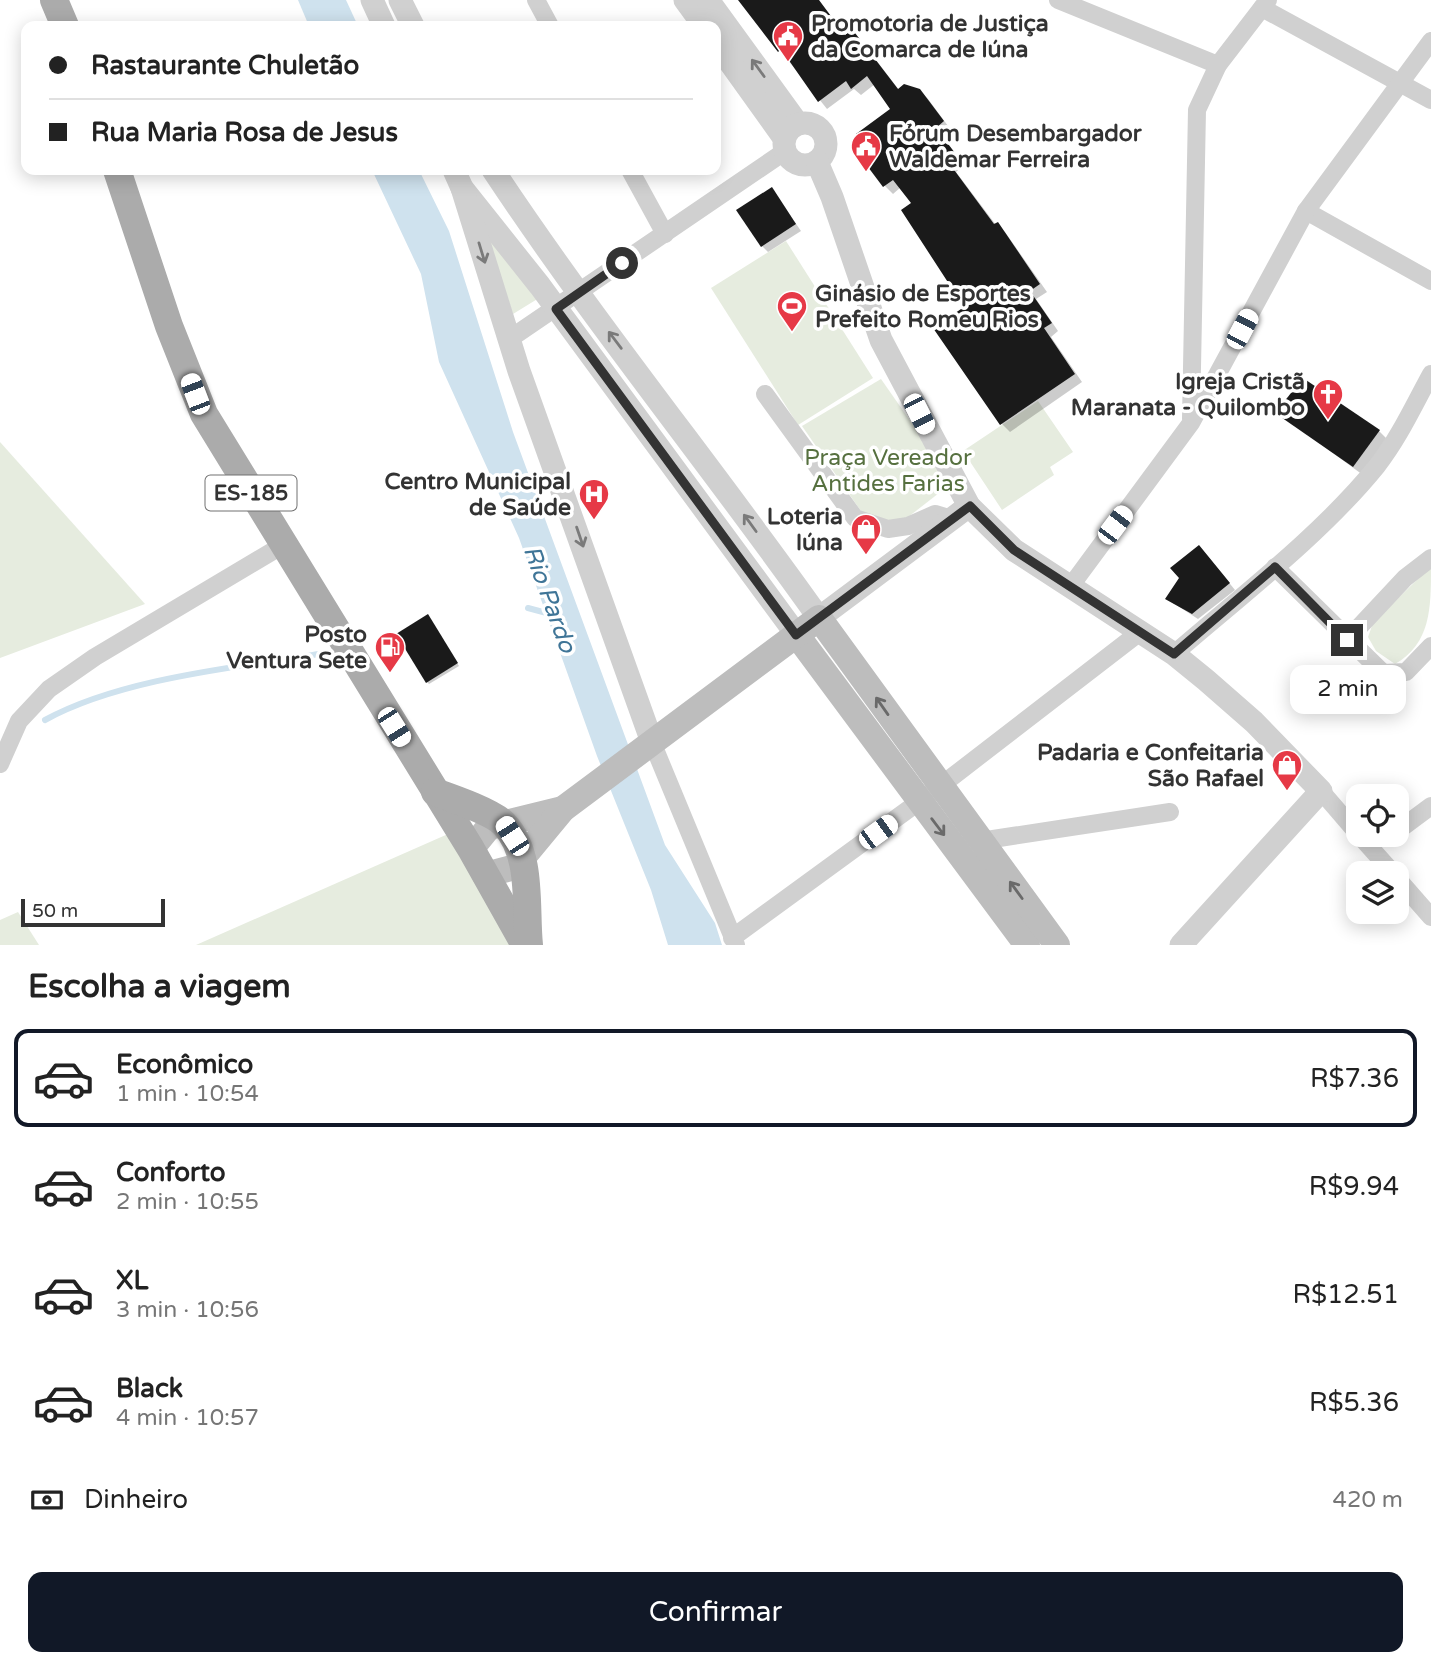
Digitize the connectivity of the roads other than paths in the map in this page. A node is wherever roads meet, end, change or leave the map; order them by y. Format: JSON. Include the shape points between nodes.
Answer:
{"nodes":[{"id":1,"x":54,"y":0,"type":"edge"},
{"id":2,"x":372,"y":0,"type":"edge"},
{"id":3,"x":400,"y":0,"type":"edge"},
{"id":4,"x":536,"y":0,"type":"edge"},
{"id":5,"x":685,"y":0,"type":"edge"},
{"id":6,"x":708,"y":0,"type":"edge"},
{"id":7,"x":1058,"y":0,"type":"edge"},
{"id":8,"x":1265,"y":4,"type":"edge"},
{"id":9,"x":63,"y":21,"type":"edge"},
{"id":10,"x":382,"y":21,"type":"edge"},
{"id":11,"x":410,"y":21,"type":"edge"},
{"id":12,"x":547,"y":21,"type":"edge"},
{"id":13,"x":700,"y":21,"type":"edge"},
{"id":14,"x":720,"y":21,"type":"edge"},
{"id":15,"x":721,"y":22,"type":"edge"},
{"id":16,"x":1431,"y":41,"type":"edge"},
{"id":17,"x":721,"y":50,"type":"edge"},
{"id":18,"x":1217,"y":65,"type":"junction"},
{"id":19,"x":1398,"y":83,"type":"junction"},
{"id":20,"x":1431,"y":100,"type":"edge"},
{"id":21,"x":789,"y":138,"type":"junction"},
{"id":22,"x":817,"y":162,"type":"junction"},
{"id":23,"x":119,"y":175,"type":"edge"},
{"id":24,"x":496,"y":175,"type":"edge"},
{"id":25,"x":633,"y":175,"type":"edge"},
{"id":26,"x":458,"y":179,"type":"edge"},
{"id":27,"x":1306,"y":211,"type":"junction"},
{"id":28,"x":665,"y":234,"type":"junction"},
{"id":29,"x":1431,"y":281,"type":"edge"},
{"id":30,"x":578,"y":292,"type":"junction"},
{"id":31,"x":556,"y":309,"type":"junction"},
{"id":32,"x":508,"y":340,"type":"junction"},
{"id":33,"x":1431,"y":374,"type":"edge"},
{"id":34,"x":765,"y":394,"type":"dead end"},
{"id":35,"x":1191,"y":423,"type":"junction"},
{"id":36,"x":961,"y":512,"type":"junction"},
{"id":37,"x":283,"y":545,"type":"junction"},
{"id":38,"x":1431,"y":558,"type":"edge"},
{"id":39,"x":1275,"y":567,"type":"junction"},
{"id":40,"x":1070,"y":587,"type":"junction"},
{"id":41,"x":819,"y":618,"type":"junction"},
{"id":42,"x":1140,"y":632,"type":"junction"},
{"id":43,"x":796,"y":635,"type":"junction"},
{"id":44,"x":1347,"y":640,"type":"junction"},
{"id":45,"x":1431,"y":646,"type":"edge"},
{"id":46,"x":1174,"y":654,"type":"junction"},
{"id":47,"x":643,"y":748,"type":"junction"},
{"id":48,"x":0,"y":764,"type":"edge"},
{"id":49,"x":1321,"y":791,"type":"junction"},
{"id":50,"x":435,"y":792,"type":"junction"},
{"id":51,"x":929,"y":794,"type":"junction"},
{"id":52,"x":567,"y":806,"type":"junction"},
{"id":53,"x":1431,"y":807,"type":"edge"},
{"id":54,"x":1170,"y":812,"type":"dead end"},
{"id":55,"x":1346,"y":819,"type":"edge"},
{"id":56,"x":503,"y":822,"type":"junction"},
{"id":57,"x":1409,"y":824,"type":"edge"},
{"id":58,"x":980,"y":841,"type":"junction"},
{"id":59,"x":1370,"y":847,"type":"edge"},
{"id":60,"x":1377,"y":847,"type":"edge"},
{"id":61,"x":471,"y":849,"type":"junction"},
{"id":62,"x":1373,"y":850,"type":"junction"},
{"id":63,"x":524,"y":860,"type":"junction"},
{"id":64,"x":1383,"y":861,"type":"edge"},
{"id":65,"x":485,"y":874,"type":"junction"},
{"id":66,"x":1409,"y":892,"type":"edge"},
{"id":67,"x":1431,"y":917,"type":"edge"},
{"id":68,"x":734,"y":941,"type":"edge"},
{"id":69,"x":527,"y":945,"type":"edge"},
{"id":70,"x":1027,"y":945,"type":"edge"},
{"id":71,"x":1056,"y":945,"type":"edge"},
{"id":72,"x":1181,"y":945,"type":"edge"}],
"edges":[{"from":1,"to":9,"type":"main road"},
{"from":2,"to":10,"type":"street"},
{"from":3,"to":11,"type":"street"},
{"from":4,"to":12,"type":"street"},
{"from":5,"to":13,"type":"street"},
{"from":14,"to":6,"type":"street","one_way":true},
{"from":7,"to":18,"type":"street"},
{"from":8,"to":18,"type":"street"},
{"from":8,"to":19,"type":"street"},
{"from":21,"to":15,"type":"street","one_way":true},
{"from":16,"to":19,"type":"street"},
{"from":17,"to":21,"type":"street"},
{"from":18,"to":35,"type":"street","via":[[1197,110]]},
{"from":19,"to":20,"type":"street"},
{"from":19,"to":27,"type":"street"},
{"from":21,"to":22,"type":"street","via":[[794,163]]},
{"from":21,"to":22,"type":"street","via":[[811,124],[822,132],[827,145]]},
{"from":21,"to":28,"type":"street"},
{"from":22,"to":36,"type":"street","via":[[881,340]]},
{"from":23,"to":37,"type":"main road","number":"ES-185","via":[[195,394]]},
{"from":24,"to":30,"type":"street"},
{"from":25,"to":28,"type":"street"},
{"from":26,"to":31,"type":"street"},
{"from":26,"to":32,"type":"street","one_way":true},
{"from":27,"to":29,"type":"street"},
{"from":27,"to":35,"type":"street"},
{"from":28,"to":30,"type":"street"},
{"from":30,"to":31,"type":"street"},
{"from":41,"to":30,"type":"street","one_way":true},
{"from":31,"to":32,"type":"street"},
{"from":31,"to":43,"type":"street"},
{"from":32,"to":47,"type":"street","one_way":true},
{"from":33,"to":39,"type":"street","via":[[1379,464]]},
{"from":34,"to":36,"type":"street","via":[[855,519],[888,529],[935,514]]},
{"from":35,"to":40,"type":"street"},
{"from":36,"to":40,"type":"street"},
{"from":36,"to":41,"type":"street"},
{"from":37,"to":48,"type":"street","via":[[49,689],[19,721]]},
{"from":37,"to":50,"type":"main road","number":"ES-185"},
{"from":38,"to":44,"type":"street","via":[[1405,578]]},
{"from":39,"to":44,"type":"street"},
{"from":39,"to":46,"type":"street"},
{"from":40,"to":42,"type":"street"},
{"from":41,"to":43,"type":"main road"},
{"from":51,"to":41,"type":"main road","one_way":true},
{"from":42,"to":46,"type":"street"},
{"from":42,"to":51,"type":"street"},
{"from":43,"to":47,"type":"main road"},
{"from":43,"to":51,"type":"main road"},
{"from":44,"to":45,"type":"street","via":[[1374,667],[1389,674],[1413,667]]},
{"from":46,"to":49,"type":"street","via":[[1254,722]]},
{"from":47,"to":52,"type":"main road"},
{"from":47,"to":68,"type":"street"},
{"from":49,"to":55,"type":"street"},
{"from":49,"to":72,"type":"street"},
{"from":50,"to":56,"type":"main road"},
{"from":50,"to":61,"type":"main road","number":"ES-185"},
{"from":51,"to":58,"type":"main road"},
{"from":51,"to":68,"type":"street"},
{"from":51,"to":70,"type":"main road","one_way":true},
{"from":52,"to":56,"type":"main road"},
{"from":52,"to":63,"type":"main road"},
{"from":53,"to":57,"type":"street"},
{"from":54,"to":58,"type":"street"},
{"from":56,"to":61,"type":"main road","via":[[483,831]]},
{"from":56,"to":63,"type":"main road"},
{"from":71,"to":58,"type":"main road","one_way":true},
{"from":59,"to":62,"type":"street"},
{"from":60,"to":62,"type":"street"},
{"from":61,"to":65,"type":"main road","number":"ES-185"},
{"from":62,"to":64,"type":"street"},
{"from":63,"to":65,"type":"main road","via":[[507,870]]},
{"from":63,"to":69,"type":"main road"},
{"from":65,"to":69,"type":"main road","number":"ES-185"},
{"from":66,"to":67,"type":"street"}]}
